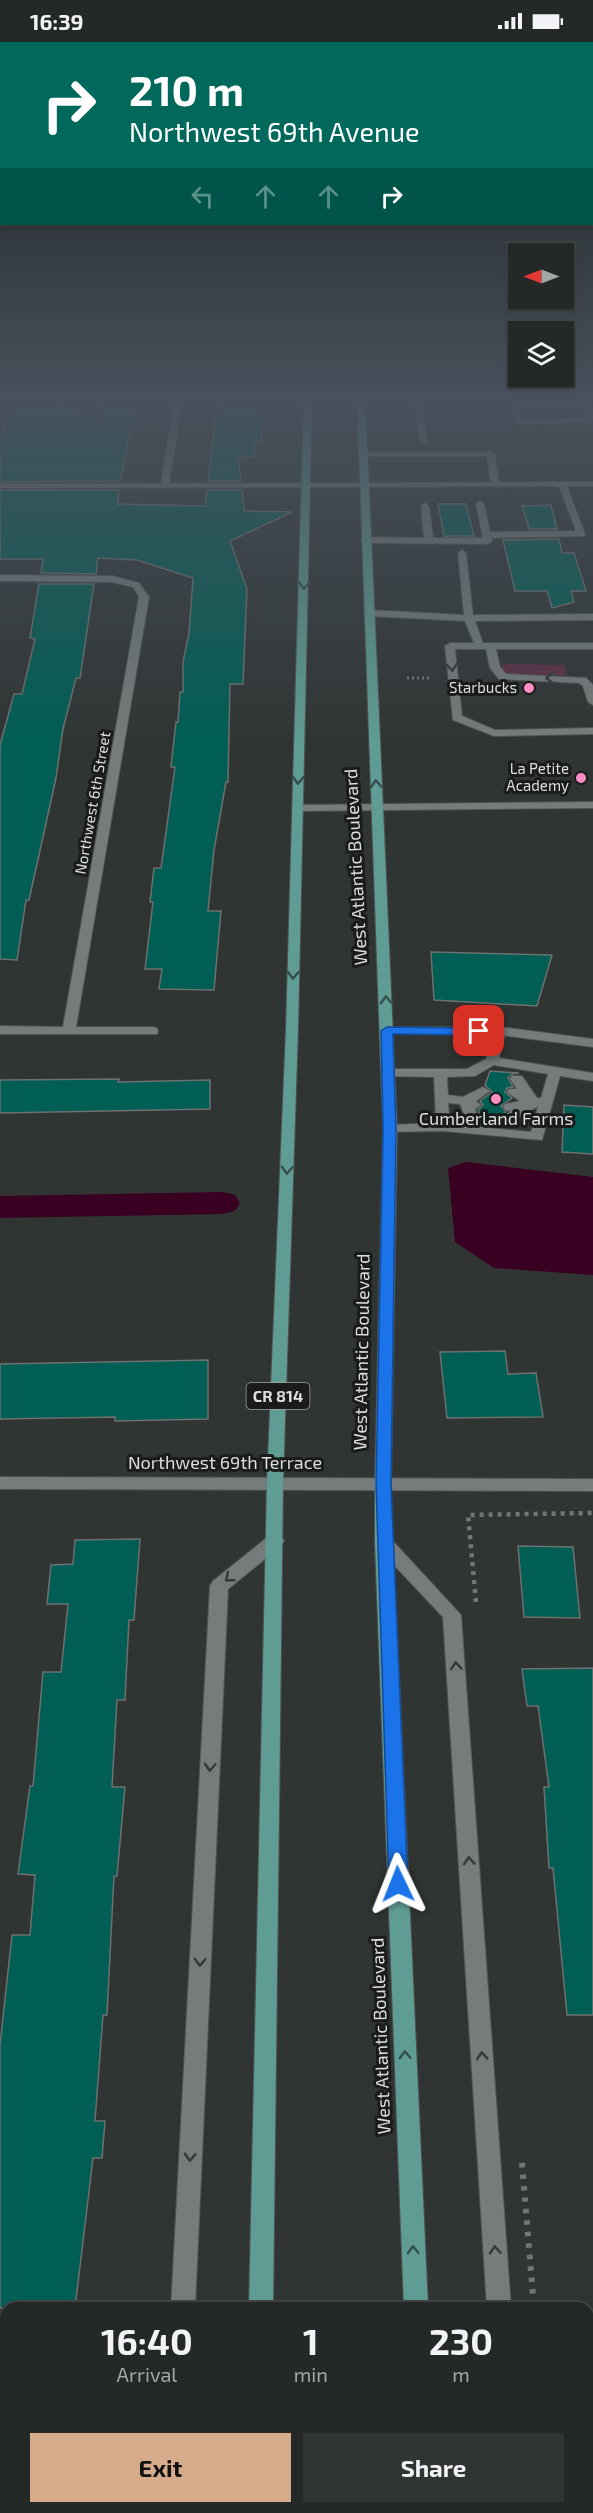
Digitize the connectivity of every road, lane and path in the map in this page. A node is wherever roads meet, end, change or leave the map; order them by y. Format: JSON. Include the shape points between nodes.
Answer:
{"nodes":[{"id":1,"x":305,"y":510,"type":"edge"},
{"id":2,"x":364,"y":510,"type":"edge"},
{"id":3,"x":425,"y":510,"type":"edge"},
{"id":4,"x":481,"y":510,"type":"edge"},
{"id":5,"x":572,"y":510,"type":"edge"},
{"id":6,"x":486,"y":535,"type":"junction"},
{"id":7,"x":365,"y":540,"type":"junction"},
{"id":8,"x":429,"y":541,"type":"junction"},
{"id":9,"x":462,"y":553,"type":"dead end"},
{"id":10,"x":0,"y":578,"type":"edge"},
{"id":11,"x":369,"y":613,"type":"junction"},
{"id":12,"x":593,"y":617,"type":"edge"},
{"id":13,"x":469,"y":618,"type":"junction"},
{"id":14,"x":485,"y":646,"type":"junction"},
{"id":15,"x":593,"y":646,"type":"edge"},
{"id":16,"x":407,"y":678,"type":"dead end"},
{"id":17,"x":434,"y":678,"type":"dead end"},
{"id":18,"x":593,"y":702,"type":"edge"},
{"id":19,"x":590,"y":730,"type":"edge"},
{"id":20,"x":593,"y":805,"type":"edge"},
{"id":21,"x":377,"y":807,"type":"junction"},
{"id":22,"x":298,"y":808,"type":"junction"},
{"id":23,"x":0,"y":1030,"type":"edge"},
{"id":24,"x":69,"y":1030,"type":"junction"},
{"id":25,"x":152,"y":1031,"type":"dead end"},
{"id":26,"x":387,"y":1031,"type":"junction"},
{"id":27,"x":501,"y":1031,"type":"junction"},
{"id":28,"x":593,"y":1043,"type":"edge"},
{"id":29,"x":492,"y":1061,"type":"junction"},
{"id":30,"x":555,"y":1071,"type":"junction"},
{"id":31,"x":388,"y":1072,"type":"junction"},
{"id":32,"x":440,"y":1073,"type":"junction"},
{"id":33,"x":593,"y":1077,"type":"edge"},
{"id":34,"x":485,"y":1084,"type":"dead end"},
{"id":35,"x":515,"y":1085,"type":"dead end"},
{"id":36,"x":441,"y":1098,"type":"junction"},
{"id":37,"x":539,"y":1103,"type":"junction"},
{"id":38,"x":508,"y":1114,"type":"dead end"},
{"id":39,"x":443,"y":1127,"type":"junction"},
{"id":40,"x":390,"y":1129,"type":"junction"},
{"id":41,"x":0,"y":1482,"type":"edge"},
{"id":42,"x":275,"y":1482,"type":"junction"},
{"id":43,"x":383,"y":1484,"type":"junction"},
{"id":44,"x":593,"y":1485,"type":"edge"},
{"id":45,"x":593,"y":1514,"type":"edge"},
{"id":46,"x":468,"y":1515,"type":"dead end"},
{"id":47,"x":274,"y":1540,"type":"junction"},
{"id":48,"x":384,"y":1543,"type":"junction"},
{"id":49,"x":183,"y":2302,"type":"edge"},
{"id":50,"x":261,"y":2302,"type":"edge"},
{"id":51,"x":416,"y":2302,"type":"edge"},
{"id":52,"x":499,"y":2302,"type":"edge"}],
"edges":[{"from":1,"to":22,"type":"main road","number":"CR 814","one_way":true},
{"from":2,"to":7,"type":"main road","name":"West Atlantic Boulevard"},
{"from":3,"to":8,"type":"street"},
{"from":4,"to":6,"type":"street"},
{"from":5,"to":6,"type":"street","via":[[581,534]]},
{"from":6,"to":8,"type":"street","via":[[488,541]]},
{"from":7,"to":8,"type":"street"},
{"from":7,"to":11,"type":"main road","name":"West Atlantic Boulevard"},
{"from":9,"to":13,"type":"street"},
{"from":10,"to":24,"type":"street","name":"Northwest 6th Street","via":[[112,579],[136,585],[144,597]]},
{"from":11,"to":13,"type":"street"},
{"from":21,"to":11,"type":"main road","name":"West Atlantic Boulevard","one_way":true},
{"from":12,"to":13,"type":"street"},
{"from":13,"to":14,"type":"street"},
{"from":14,"to":15,"type":"street"},
{"from":18,"to":14,"type":"street","one_way":true,"via":[[588,685],[582,680],[503,677]]},
{"from":14,"to":19,"type":"street","one_way":true,"via":[[450,646],[457,718],[494,733]]},
{"from":16,"to":17,"type":"path"},
{"from":20,"to":21,"type":"street"},
{"from":21,"to":22,"type":"street"},
{"from":26,"to":21,"type":"main road","name":"West Atlantic Boulevard","one_way":true},
{"from":22,"to":42,"type":"main road","number":"CR 814","one_way":true},
{"from":23,"to":24,"type":"street"},
{"from":24,"to":25,"type":"street"},
{"from":26,"to":27,"type":"street"},
{"from":26,"to":31,"type":"main road","name":"West Atlantic Boulevard"},
{"from":27,"to":28,"type":"street"},
{"from":27,"to":29,"type":"street"},
{"from":29,"to":30,"type":"street"},
{"from":29,"to":32,"type":"street","via":[[470,1073]]},
{"from":30,"to":33,"type":"street"},
{"from":30,"to":37,"type":"street"},
{"from":31,"to":32,"type":"street"},
{"from":31,"to":40,"type":"main road","name":"West Atlantic Boulevard"},
{"from":32,"to":36,"type":"street"},
{"from":34,"to":36,"type":"street","via":[[471,1109]]},
{"from":35,"to":37,"type":"street"},
{"from":36,"to":39,"type":"street"},
{"from":37,"to":38,"type":"street"},
{"from":37,"to":39,"type":"street","via":[[537,1137]]},
{"from":39,"to":40,"type":"street"},
{"from":40,"to":43,"type":"main road","name":"West Atlantic Boulevard"},
{"from":41,"to":42,"type":"street","name":"Northwest 69th Terrace"},
{"from":42,"to":43,"type":"street","name":"Northwest 69th Terrace"},
{"from":42,"to":47,"type":"main road","number":"CR 814"},
{"from":43,"to":44,"type":"street","name":"Northwest 69th Terrace"},
{"from":43,"to":48,"type":"main road","name":"West Atlantic Boulevard"},
{"from":45,"to":46,"type":"path"},
{"from":47,"to":49,"type":"street","one_way":true,"via":[[219,1586]]},
{"from":47,"to":50,"type":"main road","number":"CR 814"},
{"from":51,"to":48,"type":"main road","name":"West Atlantic Boulevard","one_way":true},
{"from":52,"to":48,"type":"street","one_way":true,"via":[[453,1615]]}]}
